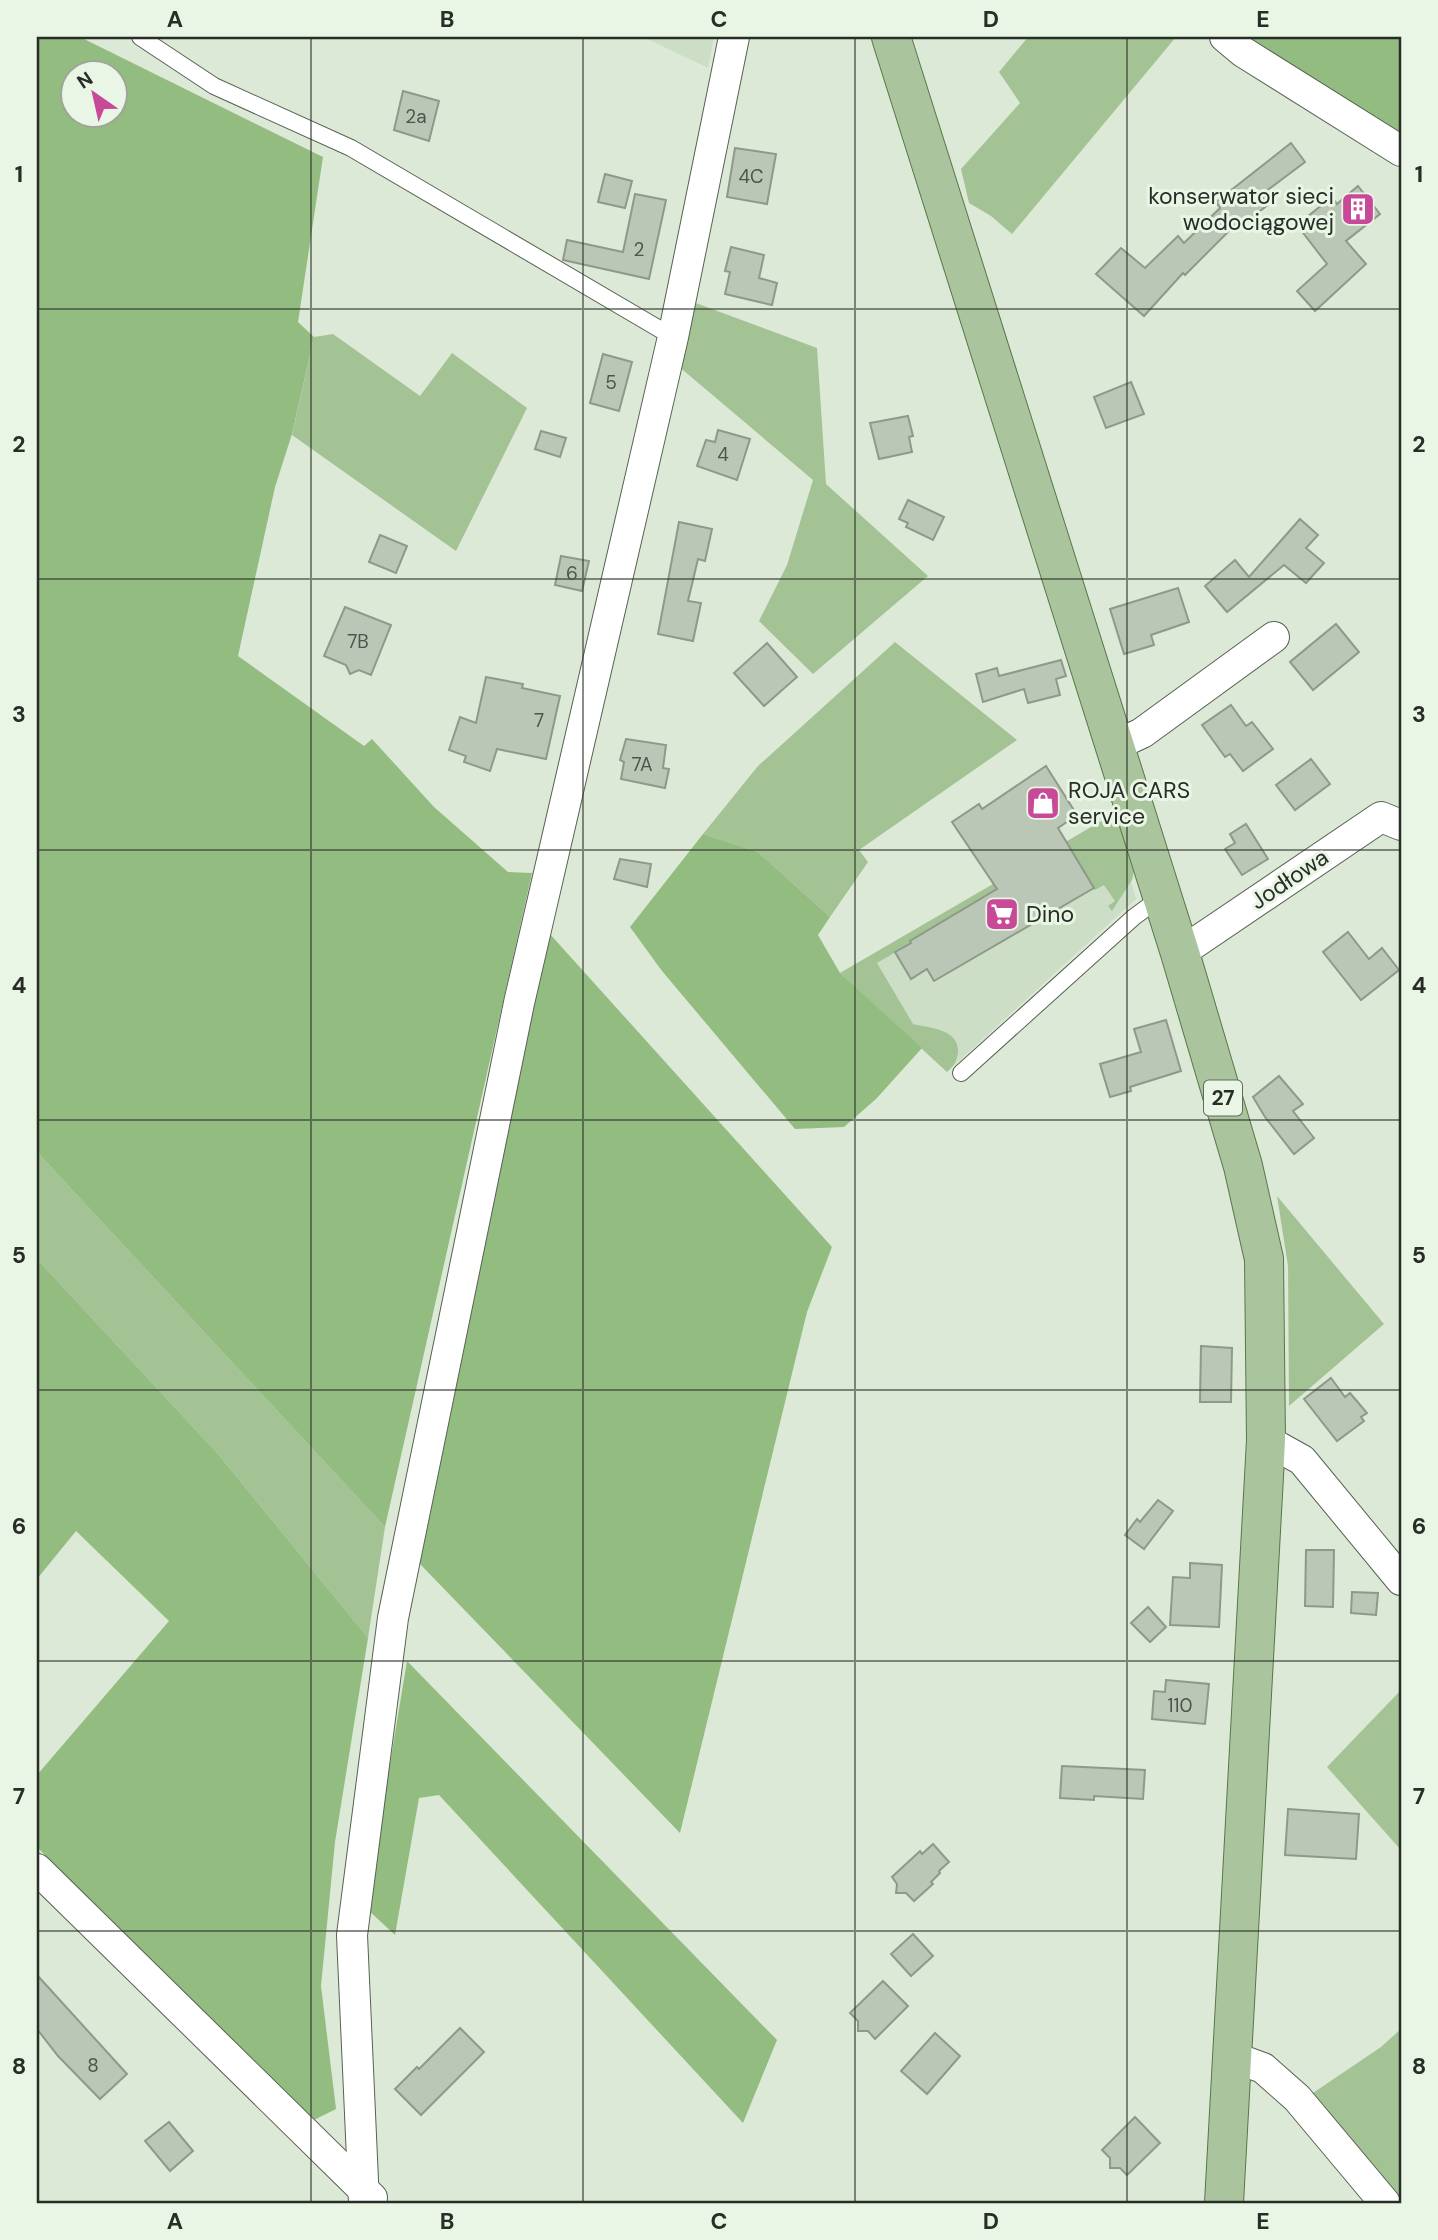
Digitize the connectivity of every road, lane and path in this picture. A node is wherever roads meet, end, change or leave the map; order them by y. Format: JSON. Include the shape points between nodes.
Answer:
{"nodes":[{"id":1,"x":140,"y":37,"type":"edge"},
{"id":2,"x":734,"y":37,"type":"edge"},
{"id":3,"x":891,"y":37,"type":"edge"},
{"id":4,"x":1225,"y":37,"type":"edge"},
{"id":5,"x":1401,"y":151,"type":"edge"},
{"id":6,"x":673,"y":337,"type":"junction"},
{"id":7,"x":1274,"y":637,"type":"dead end"},
{"id":8,"x":1115,"y":747,"type":"junction"},
{"id":9,"x":1401,"y":825,"type":"edge"},
{"id":10,"x":1163,"y":900,"type":"junction"},
{"id":11,"x":1180,"y":953,"type":"junction"},
{"id":12,"x":961,"y":1073,"type":"dead end"},
{"id":13,"x":1266,"y":1440,"type":"junction"},
{"id":14,"x":1401,"y":1580,"type":"edge"},
{"id":15,"x":37,"y":1869,"type":"edge"},
{"id":16,"x":1233,"y":2057,"type":"junction"},
{"id":17,"x":369,"y":2199,"type":"edge"},
{"id":18,"x":1224,"y":2203,"type":"edge"},
{"id":19,"x":1385,"y":2203,"type":"edge"}],
"edges":[{"from":1,"to":6,"type":"lane","via":[[214,86],[351,148]]},
{"from":2,"to":6,"type":"street"},
{"from":3,"to":8,"type":"main road","number":"27"},
{"from":4,"to":5,"type":"street"},
{"from":6,"to":17,"type":"street","via":[[519,1003],[393,1618],[352,1935]]},
{"from":7,"to":8,"type":"street","via":[[1142,733]]},
{"from":8,"to":10,"type":"main road","number":"27"},
{"from":9,"to":11,"type":"street","name":"Jodłowa","via":[[1381,817]]},
{"from":10,"to":11,"type":"main road","number":"27"},
{"from":10,"to":12,"type":"lane","via":[[1134,917]]},
{"from":11,"to":13,"type":"main road","number":"27","via":[[1243,1166],[1264,1259]]},
{"from":13,"to":14,"type":"street","via":[[1302,1460]]},
{"from":13,"to":16,"type":"main road","number":"27"},
{"from":15,"to":17,"type":"street"},
{"from":16,"to":18,"type":"main road","number":"27"},
{"from":16,"to":19,"type":"street","via":[[1263,2068],[1297,2098]]}]}
